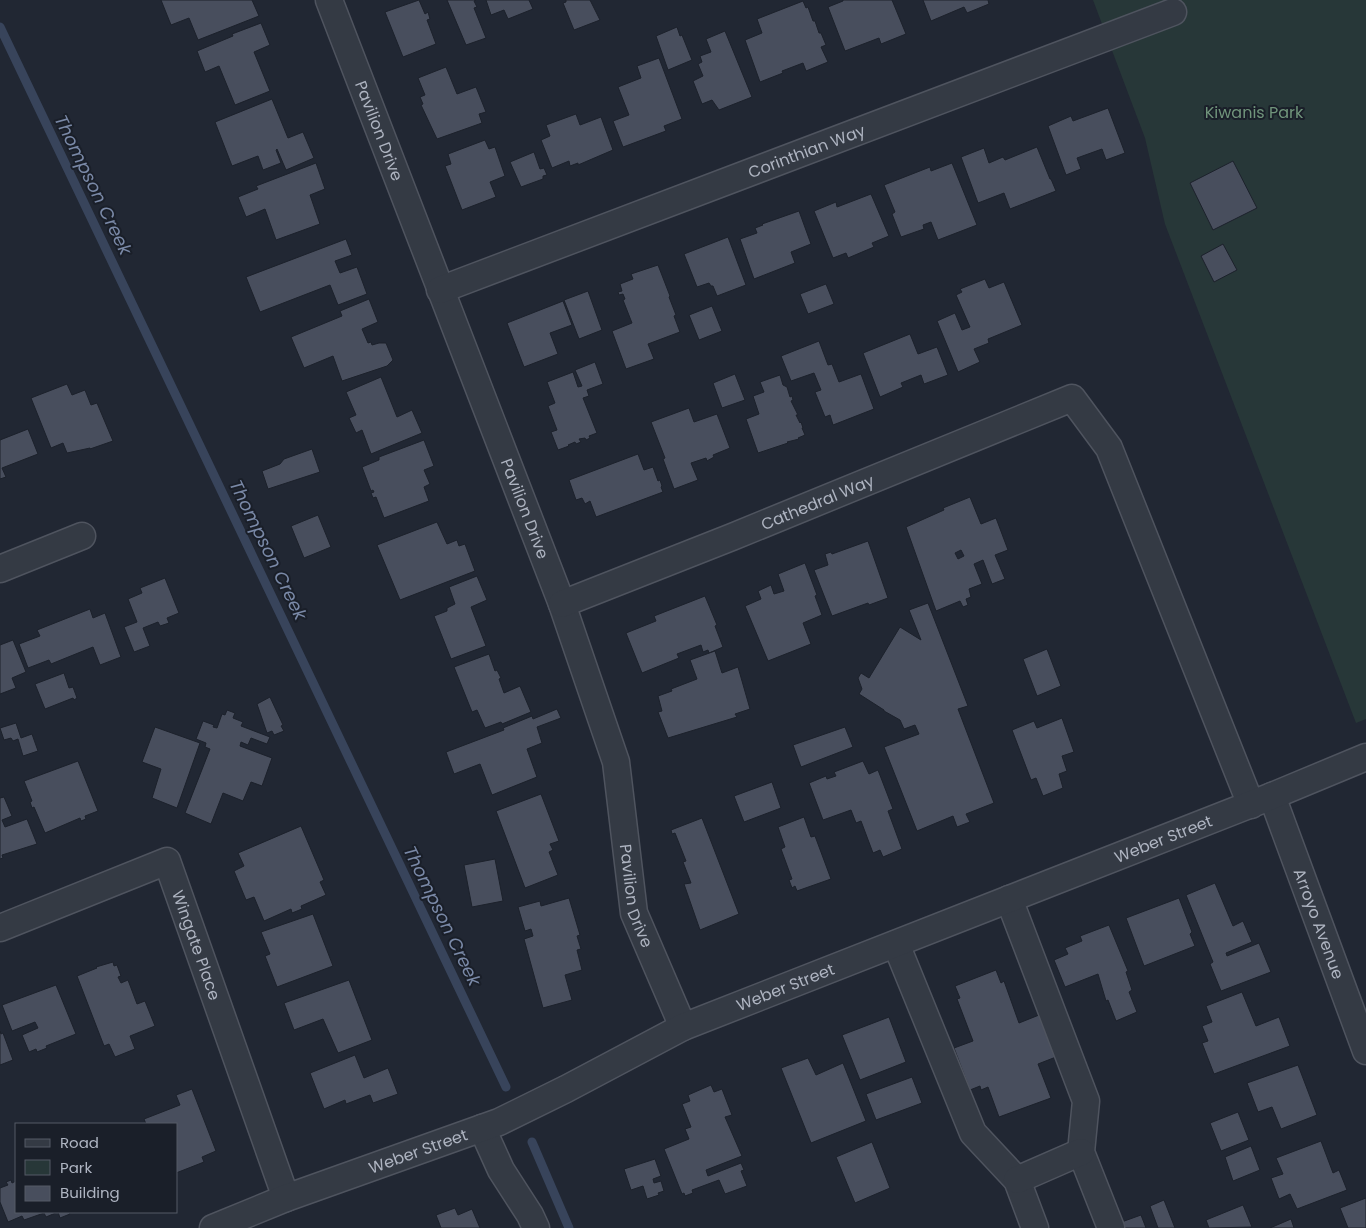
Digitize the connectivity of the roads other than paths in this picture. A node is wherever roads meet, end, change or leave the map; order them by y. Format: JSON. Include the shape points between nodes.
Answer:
{"nodes":[{"id":1,"x":329,"y":0,"type":"edge"},
{"id":2,"x":1174,"y":12,"type":"dead end"},
{"id":3,"x":440,"y":290,"type":"junction"},
{"id":4,"x":1072,"y":398,"type":"joint"},
{"id":5,"x":82,"y":536,"type":"dead end"},
{"id":6,"x":0,"y":569,"type":"edge"},
{"id":7,"x":562,"y":604,"type":"junction"},
{"id":8,"x":1366,"y":757,"type":"edge"},
{"id":9,"x":1262,"y":801,"type":"junction"},
{"id":10,"x":1009,"y":899,"type":"junction"},
{"id":11,"x":0,"y":928,"type":"edge"},
{"id":12,"x":896,"y":944,"type":"junction"},
{"id":13,"x":683,"y":1027,"type":"junction"},
{"id":14,"x":1366,"y":1051,"type":"edge"},
{"id":15,"x":482,"y":1128,"type":"junction"},
{"id":16,"x":1081,"y":1152,"type":"junction"},
{"id":17,"x":1017,"y":1180,"type":"junction"},
{"id":18,"x":286,"y":1198,"type":"junction"},
{"id":19,"x":213,"y":1228,"type":"edge"},
{"id":20,"x":536,"y":1228,"type":"edge"},
{"id":21,"x":1035,"y":1228,"type":"edge"},
{"id":22,"x":1111,"y":1228,"type":"edge"}],
"edges":[{"from":1,"to":3,"type":"street","name":"Pavilion Drive"},
{"from":2,"to":3,"type":"street","name":"Corinthian Way"},
{"from":3,"to":7,"type":"street","name":"Pavilion Drive"},
{"from":4,"to":7,"type":"street","name":"Cathedral Way"},
{"from":4,"to":9,"type":"street","name":"Arroyo Avenue","via":[[1109,448]]},
{"from":5,"to":6,"type":"street"},
{"from":7,"to":13,"type":"street","name":"Pavilion Drive","via":[[616,762],[634,913]]},
{"from":8,"to":9,"type":"street","name":"Weber Street"},
{"from":9,"to":10,"type":"street","name":"Weber Street"},
{"from":9,"to":14,"type":"street","name":"Arroyo Avenue"},
{"from":10,"to":12,"type":"street","name":"Weber Street"},
{"from":10,"to":16,"type":"street","via":[[1086,1101]]},
{"from":11,"to":18,"type":"street","name":"Wingate Place","via":[[166,862]]},
{"from":12,"to":13,"type":"street","name":"Weber Street"},
{"from":12,"to":17,"type":"street","via":[[973,1133]]},
{"from":13,"to":15,"type":"street","name":"Weber Street","via":[[566,1089]]},
{"from":15,"to":18,"type":"street","name":"Weber Street"},
{"from":15,"to":20,"type":"street","via":[[501,1170]]},
{"from":16,"to":17,"type":"street"},
{"from":16,"to":22,"type":"street"},
{"from":17,"to":21,"type":"street"},
{"from":18,"to":19,"type":"street","name":"Weber Street"}]}
